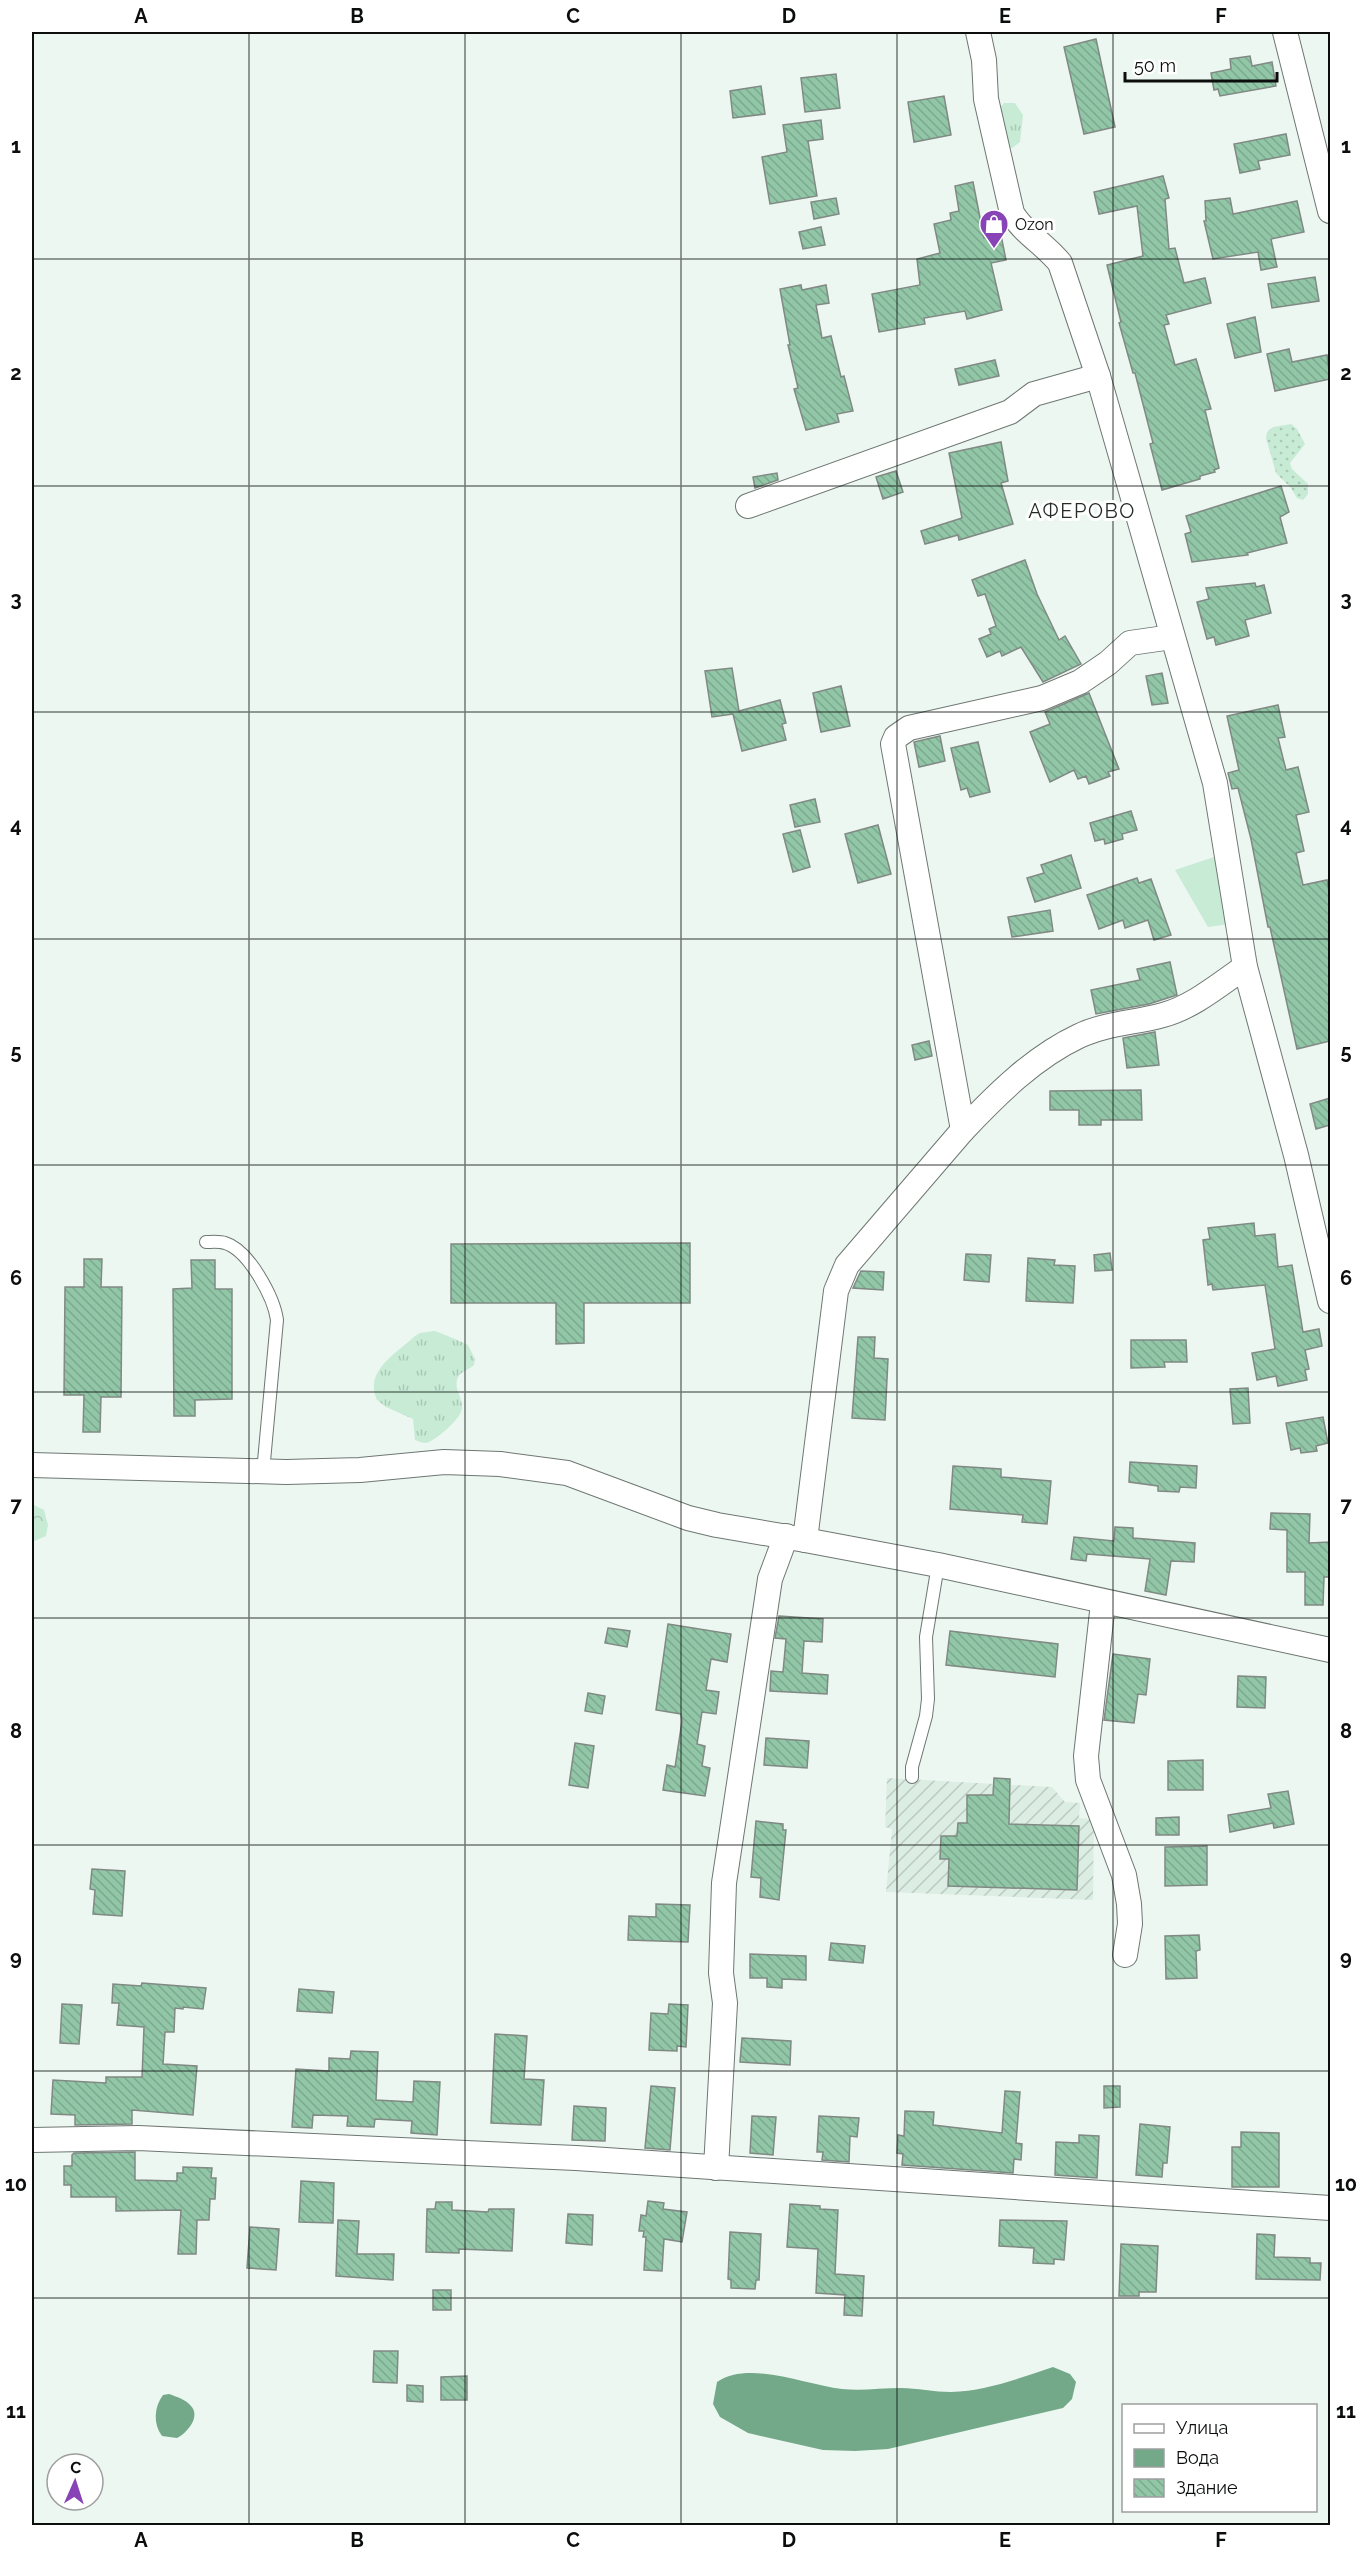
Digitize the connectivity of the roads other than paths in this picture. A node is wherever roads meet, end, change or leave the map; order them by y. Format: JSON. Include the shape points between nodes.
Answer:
{"nodes":[{"id":1,"x":978,"y":32,"type":"edge"},
{"id":2,"x":1285,"y":32,"type":"edge"},
{"id":3,"x":1330,"y":202,"type":"edge"},
{"id":4,"x":1098,"y":376,"type":"junction"},
{"id":5,"x":748,"y":506,"type":"dead end"},
{"id":6,"x":1172,"y":637,"type":"junction"},
{"id":7,"x":1245,"y":967,"type":"junction"},
{"id":8,"x":963,"y":1130,"type":"junction"},
{"id":9,"x":206,"y":1242,"type":"dead end"},
{"id":10,"x":1330,"y":1301,"type":"edge"},
{"id":11,"x":32,"y":1465,"type":"edge"},
{"id":12,"x":263,"y":1472,"type":"junction"},
{"id":13,"x":796,"y":1538,"type":"junction"},
{"id":14,"x":938,"y":1565,"type":"junction"},
{"id":15,"x":1103,"y":1603,"type":"junction"},
{"id":16,"x":1330,"y":1650,"type":"edge"},
{"id":17,"x":912,"y":1777,"type":"dead end"},
{"id":18,"x":1125,"y":1954,"type":"dead end"},
{"id":19,"x":32,"y":2140,"type":"edge"},
{"id":20,"x":716,"y":2168,"type":"junction"},
{"id":21,"x":1330,"y":2208,"type":"edge"}],
"edges":[{"from":1,"to":4,"type":"street","via":[[986,99],[1012,213],[1018,224],[1060,263]]},
{"from":2,"to":3,"type":"street"},
{"from":4,"to":5,"type":"street","via":[[1034,394],[1010,412]]},
{"from":4,"to":6,"type":"street"},
{"from":6,"to":7,"type":"street","via":[[1215,783]]},
{"from":6,"to":8,"type":"street","via":[[1130,643],[1080,682],[1051,694],[909,728],[893,744]]},
{"from":7,"to":8,"type":"street","via":[[1183,1008],[1104,1026],[1066,1043],[991,1100]]},
{"from":7,"to":10,"type":"street","via":[[1296,1155]]},
{"from":8,"to":13,"type":"street","via":[[842,1274]]},
{"from":9,"to":12,"type":"lane","via":[[225,1243],[236,1250],[269,1292],[276,1308]]},
{"from":11,"to":12,"type":"street"},
{"from":12,"to":13,"type":"street","via":[[360,1470],[444,1462],[500,1464],[567,1473],[717,1526]]},
{"from":13,"to":14,"type":"street"},
{"from":13,"to":20,"type":"street","via":[[770,1579],[724,1883],[724,2003]]},
{"from":14,"to":15,"type":"street"},
{"from":14,"to":17,"type":"lane","via":[[926,1637],[926,1716]]},
{"from":15,"to":16,"type":"street"},
{"from":15,"to":18,"type":"street","via":[[1086,1756],[1088,1780],[1124,1875],[1130,1924]]},
{"from":19,"to":20,"type":"street","via":[[251,2142]]},
{"from":20,"to":21,"type":"street"}]}
